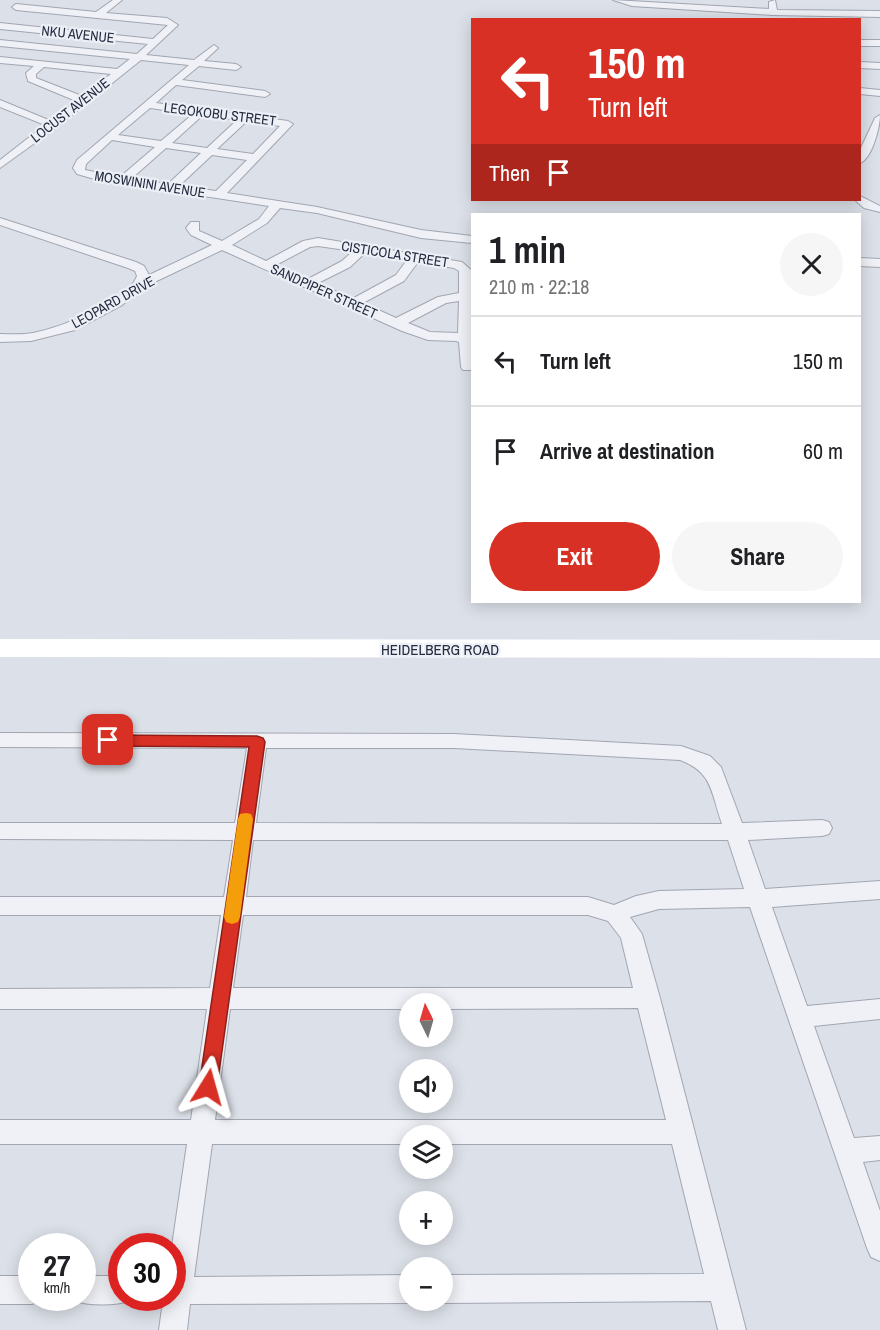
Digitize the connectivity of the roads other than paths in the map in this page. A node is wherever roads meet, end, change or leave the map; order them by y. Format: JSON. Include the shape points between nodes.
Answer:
{"nodes":[{"id":1,"x":28,"y":0,"type":"edge"},
{"id":2,"x":76,"y":0,"type":"edge"},
{"id":3,"x":118,"y":0,"type":"edge"},
{"id":4,"x":617,"y":0,"type":"edge"},
{"id":5,"x":773,"y":0,"type":"edge"},
{"id":6,"x":60,"y":11,"type":"junction"},
{"id":7,"x":773,"y":12,"type":"junction"},
{"id":8,"x":880,"y":14,"type":"edge"},
{"id":9,"x":98,"y":15,"type":"junction"},
{"id":10,"x":0,"y":26,"type":"edge"},
{"id":11,"x":156,"y":42,"type":"junction"},
{"id":12,"x":0,"y":43,"type":"edge"},
{"id":13,"x":861,"y":43,"type":"edge"},
{"id":14,"x":880,"y":43,"type":"edge"},
{"id":15,"x":214,"y":48,"type":"dead end"},
{"id":16,"x":140,"y":56,"type":"junction"},
{"id":17,"x":0,"y":60,"type":"edge"},
{"id":18,"x":194,"y":63,"type":"junction"},
{"id":19,"x":42,"y":64,"type":"junction"},
{"id":20,"x":861,"y":65,"type":"edge"},
{"id":21,"x":880,"y":66,"type":"edge"},
{"id":22,"x":236,"y":67,"type":"dead end"},
{"id":23,"x":119,"y":72,"type":"junction"},
{"id":24,"x":173,"y":82,"type":"junction"},
{"id":25,"x":861,"y":91,"type":"edge"},
{"id":26,"x":880,"y":93,"type":"edge"},
{"id":27,"x":266,"y":94,"type":"dead end"},
{"id":28,"x":82,"y":100,"type":"junction"},
{"id":29,"x":0,"y":103,"type":"edge"},
{"id":30,"x":147,"y":105,"type":"junction"},
{"id":31,"x":201,"y":112,"type":"junction"},
{"id":32,"x":245,"y":118,"type":"junction"},
{"id":33,"x":880,"y":118,"type":"edge"},
{"id":34,"x":53,"y":124,"type":"junction"},
{"id":35,"x":110,"y":137,"type":"junction"},
{"id":36,"x":164,"y":144,"type":"junction"},
{"id":37,"x":2,"y":146,"type":"dead end"},
{"id":38,"x":16,"y":151,"type":"junction"},
{"id":39,"x":210,"y":152,"type":"junction"},
{"id":40,"x":256,"y":158,"type":"junction"},
{"id":41,"x":861,"y":158,"type":"edge"},
{"id":42,"x":0,"y":165,"type":"edge"},
{"id":43,"x":123,"y":180,"type":"junction"},
{"id":44,"x":170,"y":188,"type":"junction"},
{"id":45,"x":219,"y":195,"type":"junction"},
{"id":46,"x":861,"y":200,"type":"edge"},
{"id":47,"x":277,"y":204,"type":"junction"},
{"id":48,"x":880,"y":208,"type":"edge"},
{"id":49,"x":0,"y":221,"type":"edge"},
{"id":50,"x":195,"y":224,"type":"dead end"},
{"id":51,"x":471,"y":239,"type":"edge"},
{"id":52,"x":224,"y":245,"type":"junction"},
{"id":53,"x":363,"y":249,"type":"junction"},
{"id":54,"x":415,"y":257,"type":"junction"},
{"id":55,"x":861,"y":262,"type":"edge"},
{"id":56,"x":880,"y":263,"type":"edge"},
{"id":57,"x":267,"y":265,"type":"junction"},
{"id":58,"x":309,"y":283,"type":"junction"},
{"id":59,"x":140,"y":284,"type":"junction"},
{"id":60,"x":466,"y":296,"type":"junction"},
{"id":61,"x":352,"y":304,"type":"junction"},
{"id":62,"x":396,"y":322,"type":"junction"},
{"id":63,"x":0,"y":338,"type":"edge"},
{"id":64,"x":465,"y":340,"type":"junction"},
{"id":65,"x":468,"y":367,"type":"dead end"},
{"id":66,"x":0,"y":648,"type":"edge"},
{"id":67,"x":880,"y":649,"type":"edge"},
{"id":68,"x":0,"y":740,"type":"edge"},
{"id":69,"x":257,"y":742,"type":"junction"},
{"id":70,"x":822,"y":828,"type":"dead end"},
{"id":71,"x":0,"y":831,"type":"edge"},
{"id":72,"x":244,"y":832,"type":"junction"},
{"id":73,"x":735,"y":832,"type":"junction"},
{"id":74,"x":880,"y":890,"type":"edge"},
{"id":75,"x":758,"y":898,"type":"junction"},
{"id":76,"x":0,"y":906,"type":"edge"},
{"id":77,"x":233,"y":906,"type":"junction"},
{"id":78,"x":615,"y":914,"type":"junction"},
{"id":79,"x":649,"y":998,"type":"junction"},
{"id":80,"x":0,"y":999,"type":"edge"},
{"id":81,"x":220,"y":999,"type":"junction"},
{"id":82,"x":880,"y":1009,"type":"edge"},
{"id":83,"x":799,"y":1017,"type":"junction"},
{"id":84,"x":202,"y":1131,"type":"junction"},
{"id":85,"x":0,"y":1132,"type":"edge"},
{"id":86,"x":683,"y":1132,"type":"junction"},
{"id":87,"x":880,"y":1148,"type":"edge"},
{"id":88,"x":846,"y":1151,"type":"junction"},
{"id":89,"x":185,"y":1233,"type":"edge"},
{"id":90,"x":880,"y":1248,"type":"edge"},
{"id":91,"x":722,"y":1287,"type":"junction"},
{"id":92,"x":453,"y":1288,"type":"edge"},
{"id":93,"x":399,"y":1289,"type":"edge"},
{"id":94,"x":0,"y":1290,"type":"edge"},
{"id":95,"x":18,"y":1290,"type":"edge"},
{"id":96,"x":186,"y":1291,"type":"edge"},
{"id":97,"x":174,"y":1311,"type":"edge"},
{"id":98,"x":173,"y":1330,"type":"edge"},
{"id":99,"x":732,"y":1330,"type":"edge"}],
"edges":[{"from":1,"to":6,"type":"street","via":[[12,10]]},
{"from":2,"to":6,"type":"street"},
{"from":3,"to":9,"type":"street"},
{"from":4,"to":7,"type":"street","via":[[651,6]]},
{"from":5,"to":7,"type":"street"},
{"from":6,"to":9,"type":"street"},
{"from":7,"to":8,"type":"street","via":[[864,10]]},
{"from":9,"to":11,"type":"street","name":"LOCUST AVENUE","via":[[173,23]]},
{"from":10,"to":11,"type":"street","name":"NKU AVENUE"},
{"from":11,"to":16,"type":"street","name":"LOCUST AVENUE"},
{"from":12,"to":16,"type":"street"},
{"from":13,"to":14,"type":"street"},
{"from":15,"to":18,"type":"street","name":"MOSWININI AVENUE"},
{"from":16,"to":18,"type":"street"},
{"from":16,"to":23,"type":"street","name":"LOCUST AVENUE"},
{"from":17,"to":19,"type":"street"},
{"from":18,"to":22,"type":"street"},
{"from":18,"to":24,"type":"street","name":"MOSWININI AVENUE"},
{"from":19,"to":23,"type":"street"},
{"from":19,"to":28,"type":"street","via":[[31,73],[31,79]]},
{"from":20,"to":21,"type":"street"},
{"from":23,"to":28,"type":"street","name":"LOCUST AVENUE"},
{"from":24,"to":27,"type":"street"},
{"from":24,"to":30,"type":"street","name":"MOSWININI AVENUE"},
{"from":25,"to":26,"type":"street"},
{"from":28,"to":34,"type":"street","name":"LOCUST AVENUE"},
{"from":29,"to":34,"type":"street"},
{"from":30,"to":31,"type":"street","name":"LEGOKOBU STREET"},
{"from":30,"to":35,"type":"street","name":"MOSWININI AVENUE"},
{"from":31,"to":32,"type":"street","name":"LEGOKOBU STREET"},
{"from":31,"to":36,"type":"street"},
{"from":32,"to":39,"type":"street"},
{"from":32,"to":40,"type":"street","name":"LEGOKOBU STREET","via":[[288,124]]},
{"from":33,"to":41,"type":"street"},
{"from":34,"to":38,"type":"street","name":"LOCUST AVENUE"},
{"from":35,"to":36,"type":"street"},
{"from":35,"to":43,"type":"street","name":"MOSWININI AVENUE","via":[[78,168],[87,174]]},
{"from":36,"to":39,"type":"street"},
{"from":36,"to":43,"type":"street"},
{"from":37,"to":38,"type":"street"},
{"from":38,"to":42,"type":"street","name":"LOCUST AVENUE"},
{"from":39,"to":40,"type":"street"},
{"from":39,"to":44,"type":"street"},
{"from":40,"to":45,"type":"street"},
{"from":43,"to":44,"type":"street","name":"MOSWININI AVENUE"},
{"from":44,"to":45,"type":"street","name":"MOSWININI AVENUE"},
{"from":45,"to":47,"type":"street","name":"MOSWININI AVENUE"},
{"from":46,"to":48,"type":"street"},
{"from":47,"to":51,"type":"street","name":"MOSWININI AVENUE","via":[[406,232]]},
{"from":47,"to":52,"type":"street","name":"LEOPARD DRIVE","via":[[254,228]]},
{"from":49,"to":59,"type":"street","via":[[132,265],[143,276]]},
{"from":50,"to":52,"type":"street","name":"SANDPIPER STREET","via":[[195,233]]},
{"from":52,"to":57,"type":"street","name":"SANDPIPER STREET"},
{"from":52,"to":59,"type":"street","name":"LEOPARD DRIVE"},
{"from":53,"to":54,"type":"street","name":"CISTICOLA STREET"},
{"from":53,"to":57,"type":"street","name":"CISTICOLA STREET","via":[[313,243]]},
{"from":53,"to":58,"type":"street","via":[[346,264]]},
{"from":54,"to":60,"type":"street","name":"CISTICOLA STREET","via":[[462,267]]},
{"from":54,"to":61,"type":"street","via":[[400,278]]},
{"from":55,"to":56,"type":"street"},
{"from":57,"to":58,"type":"street","name":"SANDPIPER STREET"},
{"from":58,"to":61,"type":"street","name":"SANDPIPER STREET"},
{"from":59,"to":63,"type":"street","name":"LEOPARD DRIVE","via":[[118,302],[70,327],[31,337]]},
{"from":60,"to":62,"type":"street","via":[[442,300]]},
{"from":60,"to":64,"type":"street","name":"CISTICOLA STREET"},
{"from":61,"to":62,"type":"street","name":"SANDPIPER STREET"},
{"from":62,"to":64,"type":"street","name":"SANDPIPER STREET","via":[[428,336]]},
{"from":64,"to":65,"type":"street","name":"CISTICOLA STREET"},
{"from":66,"to":67,"type":"main road","name":"HEIDELBERG ROAD"},
{"from":68,"to":69,"type":"street"},
{"from":69,"to":72,"type":"street"},
{"from":69,"to":73,"type":"street","via":[[454,741],[681,753],[703,760],[714,772]]},
{"from":70,"to":73,"type":"street"},
{"from":71,"to":72,"type":"street"},
{"from":72,"to":73,"type":"street"},
{"from":72,"to":77,"type":"street"},
{"from":73,"to":75,"type":"street"},
{"from":74,"to":75,"type":"street"},
{"from":75,"to":78,"type":"street","via":[[659,900],[636,904]]},
{"from":75,"to":83,"type":"street"},
{"from":76,"to":77,"type":"street"},
{"from":77,"to":78,"type":"street","via":[[588,906]]},
{"from":77,"to":81,"type":"street"},
{"from":78,"to":79,"type":"street","via":[[631,934]]},
{"from":79,"to":81,"type":"street"},
{"from":79,"to":86,"type":"street"},
{"from":80,"to":81,"type":"street"},
{"from":81,"to":84,"type":"street"},
{"from":82,"to":83,"type":"street"},
{"from":83,"to":88,"type":"street"},
{"from":84,"to":85,"type":"street"},
{"from":84,"to":86,"type":"street"},
{"from":84,"to":89,"type":"street"},
{"from":86,"to":91,"type":"street"},
{"from":87,"to":88,"type":"street"},
{"from":88,"to":90,"type":"street"},
{"from":91,"to":92,"type":"street"},
{"from":91,"to":99,"type":"street"},
{"from":93,"to":96,"type":"street"},
{"from":94,"to":95,"type":"street"},
{"from":97,"to":98,"type":"street"}]}
